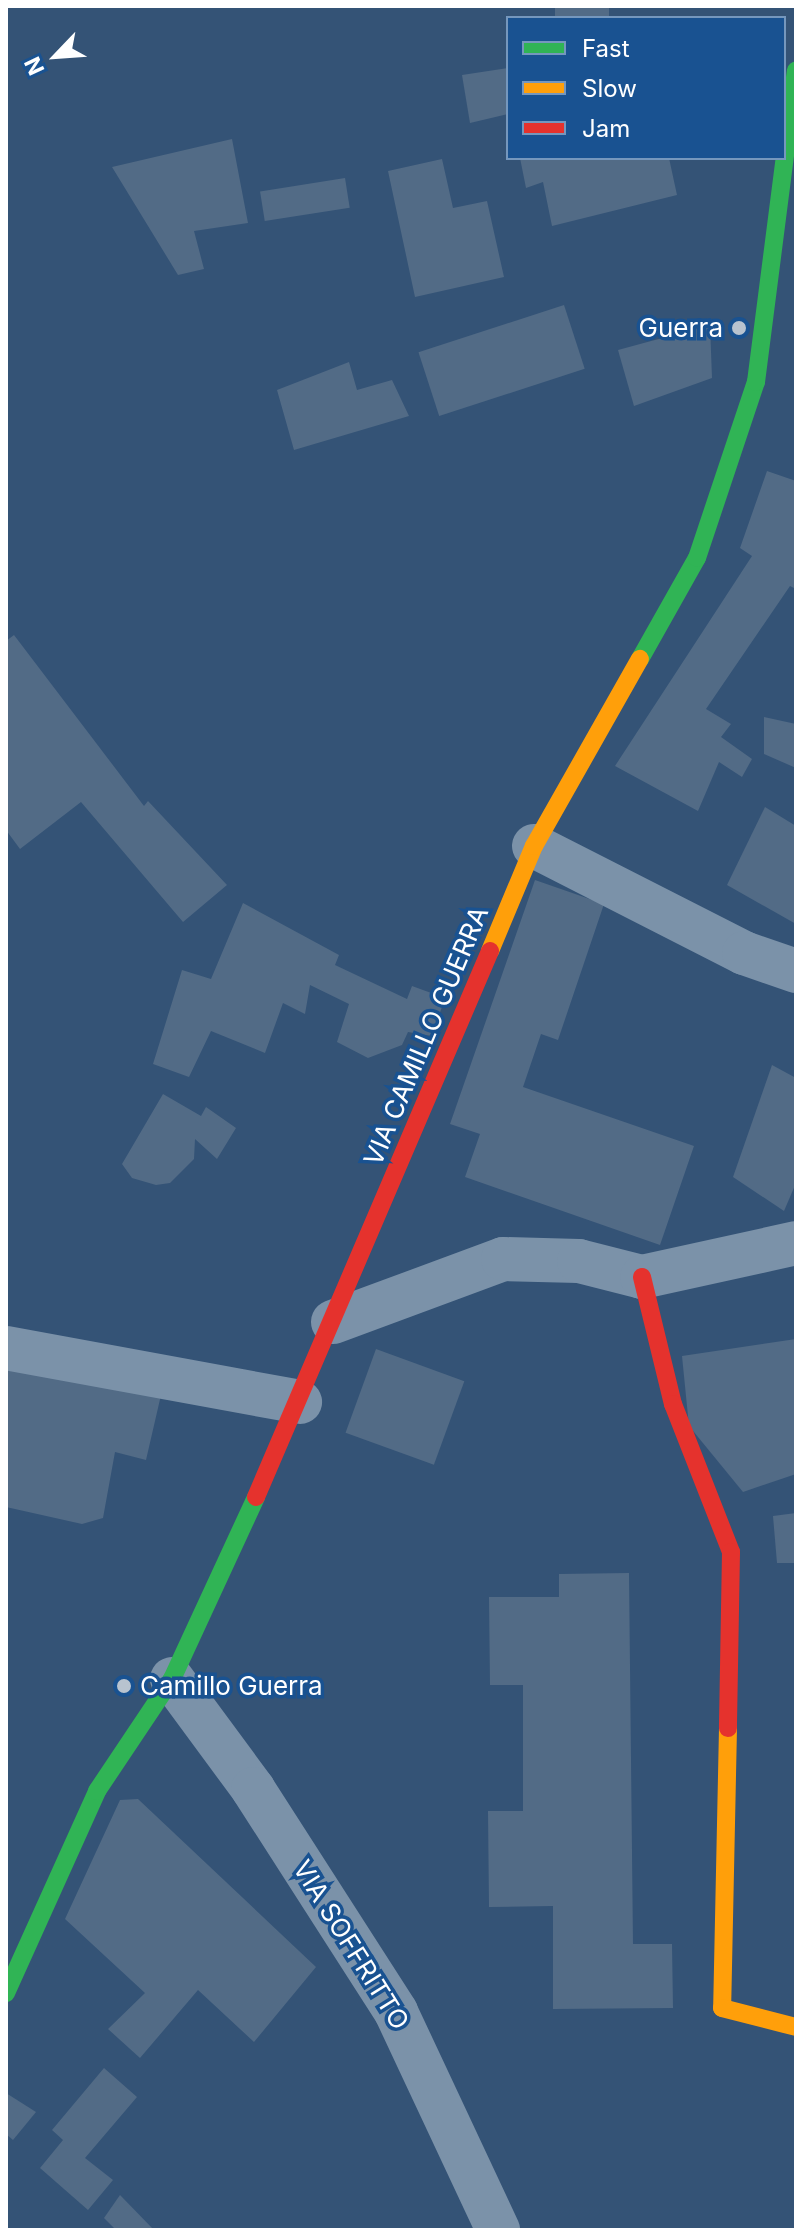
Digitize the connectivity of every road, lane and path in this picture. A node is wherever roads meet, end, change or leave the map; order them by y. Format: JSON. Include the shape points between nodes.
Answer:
{"nodes":[{"id":1,"x":796,"y":71,"type":"edge"},
{"id":2,"x":786,"y":149,"type":"edge"},
{"id":3,"x":785,"y":160,"type":"edge"},
{"id":4,"x":534,"y":846,"type":"junction"},
{"id":5,"x":796,"y":971,"type":"edge"},
{"id":6,"x":796,"y":1243,"type":"edge"},
{"id":7,"x":642,"y":1277,"type":"junction"},
{"id":8,"x":333,"y":1322,"type":"junction"},
{"id":9,"x":6,"y":1348,"type":"edge"},
{"id":10,"x":300,"y":1402,"type":"junction"},
{"id":11,"x":172,"y":1679,"type":"junction"},
{"id":12,"x":6,"y":1993,"type":"edge"},
{"id":13,"x":796,"y":2027,"type":"edge"},
{"id":14,"x":498,"y":2230,"type":"edge"}],
"edges":[{"from":1,"to":2,"type":"street","name":"VIA CAMILLO GUERRA"},
{"from":3,"to":4,"type":"street","name":"VIA CAMILLO GUERRA","via":[[756,382],[697,558]]},
{"from":4,"to":5,"type":"street","via":[[744,953]]},
{"from":4,"to":8,"type":"street","name":"VIA CAMILLO GUERRA"},
{"from":6,"to":7,"type":"street"},
{"from":7,"to":8,"type":"street","via":[[579,1261],[503,1259]]},
{"from":7,"to":13,"type":"street","via":[[673,1404],[731,1552],[722,2008]]},
{"from":8,"to":10,"type":"street","name":"VIA CAMILLO GUERRA"},
{"from":9,"to":10,"type":"street"},
{"from":10,"to":11,"type":"street","name":"VIA CAMILLO GUERRA"},
{"from":11,"to":12,"type":"street","name":"VIA CAMILLO GUERRA","via":[[97,1791]]},
{"from":11,"to":14,"type":"street","name":"VIA SOFFRITTO","via":[[253,1789],[396,2012]]}]}
